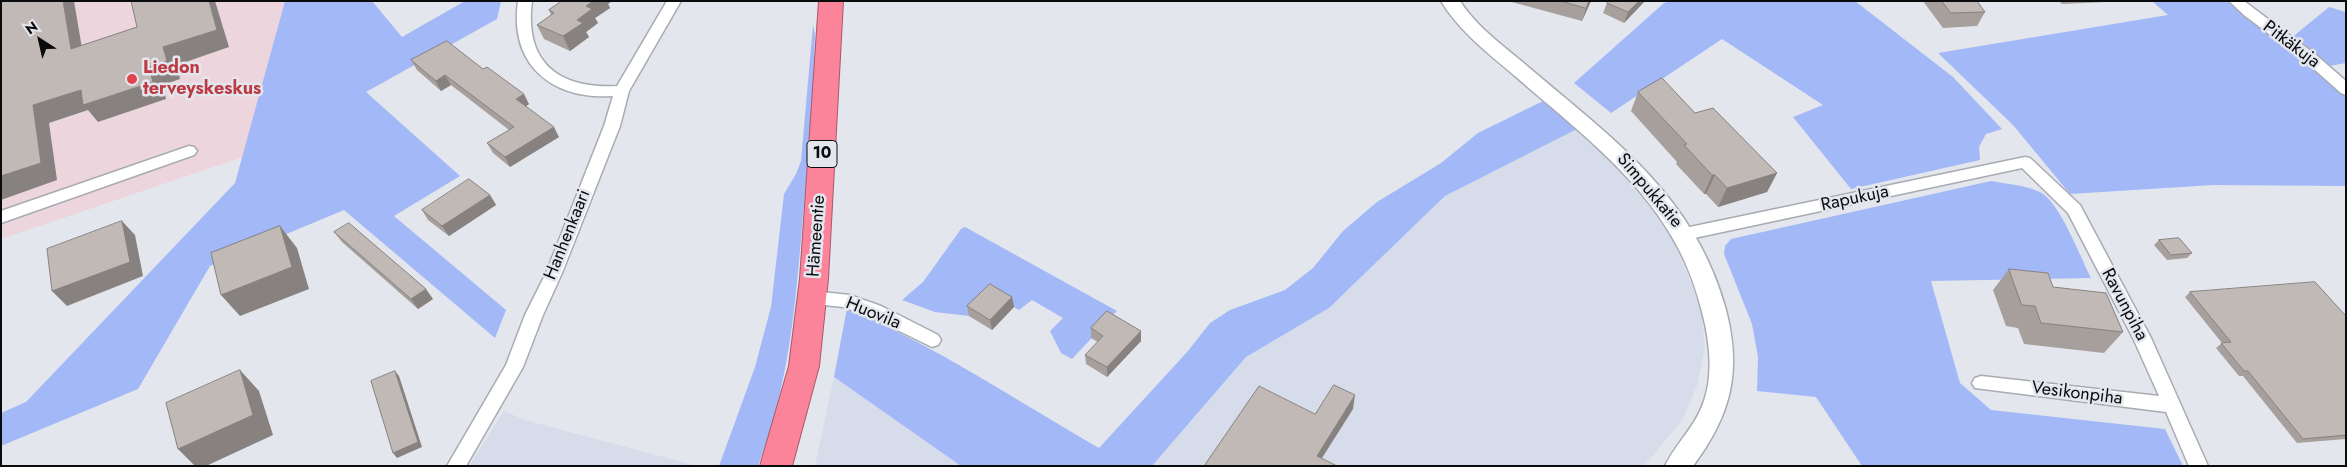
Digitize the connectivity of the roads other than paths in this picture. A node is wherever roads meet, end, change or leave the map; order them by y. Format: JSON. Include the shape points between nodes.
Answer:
{"nodes":[{"id":1,"x":525,"y":1,"type":"edge"},
{"id":2,"x":674,"y":1,"type":"edge"},
{"id":3,"x":831,"y":1,"type":"edge"},
{"id":4,"x":1450,"y":1,"type":"edge"},
{"id":5,"x":2236,"y":1,"type":"edge"},
{"id":6,"x":2346,"y":90,"type":"edge"},
{"id":7,"x":622,"y":91,"type":"junction"},
{"id":8,"x":190,"y":151,"type":"dead end"},
{"id":9,"x":2025,"y":162,"type":"joint"},
{"id":10,"x":1,"y":217,"type":"edge"},
{"id":11,"x":1685,"y":234,"type":"junction"},
{"id":12,"x":812,"y":298,"type":"junction"},
{"id":13,"x":932,"y":340,"type":"dead end"},
{"id":14,"x":1980,"y":382,"type":"dead end"},
{"id":15,"x":2173,"y":405,"type":"junction"},
{"id":16,"x":456,"y":466,"type":"edge"},
{"id":17,"x":776,"y":466,"type":"edge"},
{"id":18,"x":1678,"y":466,"type":"edge"},
{"id":19,"x":2199,"y":466,"type":"edge"}],
"edges":[{"from":1,"to":7,"type":"street","via":[[524,40],[531,57],[545,73],[567,85],[589,91]]},
{"from":2,"to":7,"type":"street","name":"Hanhenkaari"},
{"from":3,"to":12,"type":"highway","name":"Hämeentie","number":"10"},
{"from":4,"to":11,"type":"street","name":"Simpukkatie","via":[[1465,22],[1604,139],[1660,198]]},
{"from":5,"to":6,"type":"street","name":"Pitkäkuja"},
{"from":7,"to":16,"type":"street","name":"Hanhenkaari","via":[[609,134],[514,367]]},
{"from":8,"to":10,"type":"street"},
{"from":9,"to":11,"type":"street","name":"Rapukuja"},
{"from":9,"to":15,"type":"street","name":"Ravunpiha","via":[[2074,209],[2142,338]]},
{"from":11,"to":18,"type":"street","name":"Simpukkatie","via":[[1714,304],[1722,354],[1721,392],[1703,434]]},
{"from":12,"to":13,"type":"street","name":"Huovila","via":[[844,300],[875,311]]},
{"from":12,"to":17,"type":"highway","name":"Hämeentie","number":"10","via":[[804,366]]},
{"from":14,"to":15,"type":"street","name":"Vesikonpiha"},
{"from":15,"to":19,"type":"street","name":"Ravunpiha"}]}
